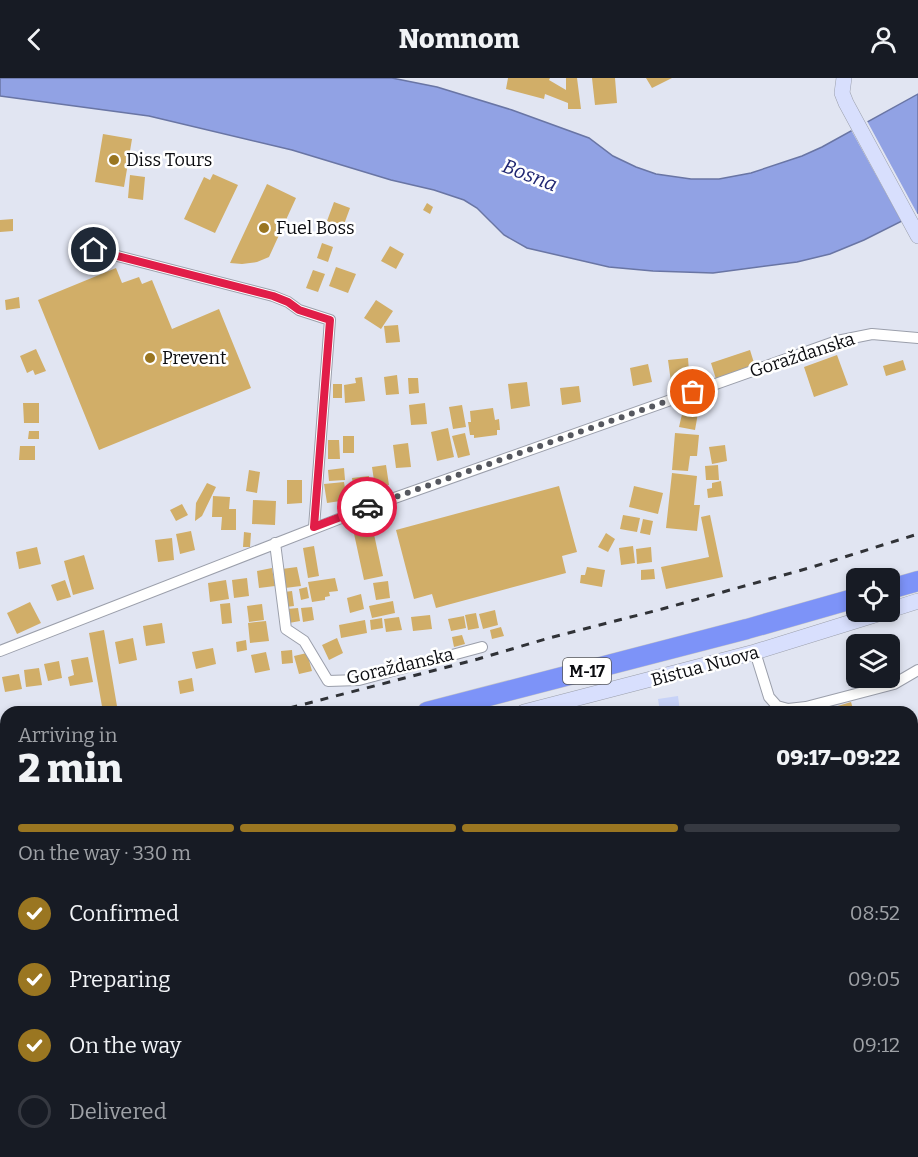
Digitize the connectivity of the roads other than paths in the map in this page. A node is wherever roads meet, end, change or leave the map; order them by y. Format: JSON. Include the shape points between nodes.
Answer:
{"nodes":[{"id":1,"x":844,"y":78,"type":"edge"},
{"id":2,"x":916,"y":232,"type":"edge"},
{"id":3,"x":94,"y":250,"type":"dead end"},
{"id":4,"x":885,"y":334,"type":"junction"},
{"id":5,"x":918,"y":338,"type":"edge"},
{"id":6,"x":918,"y":345,"type":"edge"},
{"id":7,"x":314,"y":527,"type":"junction"},
{"id":8,"x":274,"y":543,"type":"junction"},
{"id":9,"x":918,"y":581,"type":"edge"},
{"id":10,"x":900,"y":586,"type":"edge"},
{"id":11,"x":846,"y":601,"type":"edge"},
{"id":12,"x":918,"y":601,"type":"edge"},
{"id":13,"x":900,"y":607,"type":"edge"},
{"id":14,"x":852,"y":622,"type":"edge"},
{"id":15,"x":482,"y":647,"type":"dead end"},
{"id":16,"x":0,"y":651,"type":"edge"},
{"id":17,"x":755,"y":652,"type":"junction"},
{"id":18,"x":918,"y":670,"type":"edge"},
{"id":19,"x":769,"y":697,"type":"junction"},
{"id":20,"x":450,"y":706,"type":"edge"},
{"id":21,"x":548,"y":706,"type":"edge"},
{"id":22,"x":770,"y":706,"type":"edge"},
{"id":23,"x":777,"y":706,"type":"edge"},
{"id":24,"x":810,"y":706,"type":"edge"}],
"edges":[{"from":1,"to":2,"type":"street","via":[[842,93],[846,103]]},
{"from":3,"to":7,"type":"street","via":[[273,296],[330,320]]},
{"from":4,"to":5,"type":"street","name":"Goraždanska"},
{"from":4,"to":6,"type":"street","name":"Goraždanska"},
{"from":4,"to":7,"type":"street","name":"Goraždanska","via":[[837,341]]},
{"from":7,"to":8,"type":"street","name":"Goraždanska"},
{"from":8,"to":15,"type":"street","name":"Goraždanska","via":[[286,629],[304,641],[328,681],[359,680]]},
{"from":8,"to":16,"type":"street","name":"Goraždanska"},
{"from":9,"to":10,"type":"highway"},
{"from":11,"to":20,"type":"highway","number":"M-17"},
{"from":12,"to":13,"type":"street"},
{"from":14,"to":17,"type":"street","name":"Bistua Nuova"},
{"from":17,"to":19,"type":"street"},
{"from":17,"to":21,"type":"street","name":"Bistua Nuova"},
{"from":18,"to":24,"type":"street","via":[[894,684]]},
{"from":19,"to":22,"type":"street"},
{"from":19,"to":23,"type":"street"}]}
